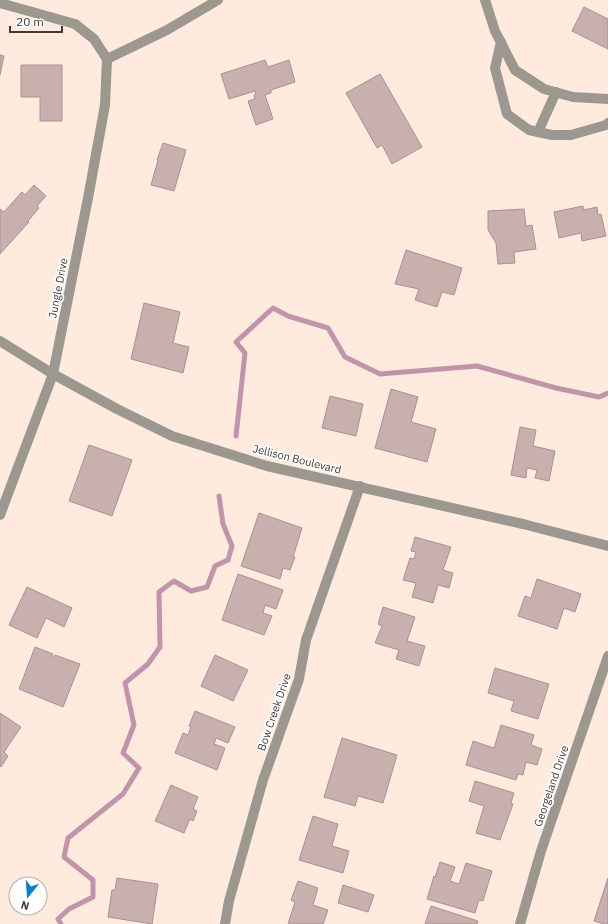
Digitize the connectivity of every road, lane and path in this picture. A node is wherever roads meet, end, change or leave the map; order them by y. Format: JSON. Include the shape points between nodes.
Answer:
{"nodes":[{"id":1,"x":218,"y":0,"type":"edge"},
{"id":2,"x":485,"y":0,"type":"edge"},
{"id":3,"x":0,"y":3,"type":"edge"},
{"id":4,"x":501,"y":42,"type":"junction"},
{"id":5,"x":107,"y":59,"type":"junction"},
{"id":6,"x":556,"y":92,"type":"junction"},
{"id":7,"x":608,"y":99,"type":"edge"},
{"id":8,"x":608,"y":124,"type":"edge"},
{"id":9,"x":538,"y":132,"type":"junction"},
{"id":10,"x":0,"y":341,"type":"edge"},
{"id":11,"x":53,"y":374,"type":"junction"},
{"id":12,"x":360,"y":486,"type":"junction"},
{"id":13,"x":0,"y":514,"type":"edge"},
{"id":14,"x":608,"y":546,"type":"edge"},
{"id":15,"x":608,"y":656,"type":"edge"},
{"id":16,"x":225,"y":924,"type":"edge"},
{"id":17,"x":520,"y":924,"type":"edge"}],
"edges":[{"from":1,"to":5,"type":"street","via":[[167,30]]},
{"from":2,"to":4,"type":"street"},
{"from":3,"to":5,"type":"street","via":[[75,24],[94,39]]},
{"from":4,"to":6,"type":"street","via":[[515,70],[544,89]]},
{"from":4,"to":9,"type":"street","via":[[495,68],[507,114],[529,130]]},
{"from":5,"to":11,"type":"street","name":"Jungle Drive","via":[[105,105]]},
{"from":6,"to":7,"type":"street","via":[[573,97]]},
{"from":6,"to":9,"type":"street"},
{"from":8,"to":9,"type":"street","via":[[571,135]]},
{"from":10,"to":11,"type":"street","name":"Jellison Boulevard"},
{"from":11,"to":12,"type":"street","name":"Jellison Boulevard","via":[[172,436],[267,466]]},
{"from":11,"to":13,"type":"street","name":"Jungle Drive"},
{"from":12,"to":14,"type":"street","name":"Jellison Boulevard"},
{"from":12,"to":16,"type":"street","name":"Bow Creek Drive","via":[[306,640],[299,679],[263,780],[229,901]]},
{"from":15,"to":17,"type":"street","name":"Georgeland Drive","via":[[541,851]]}]}
